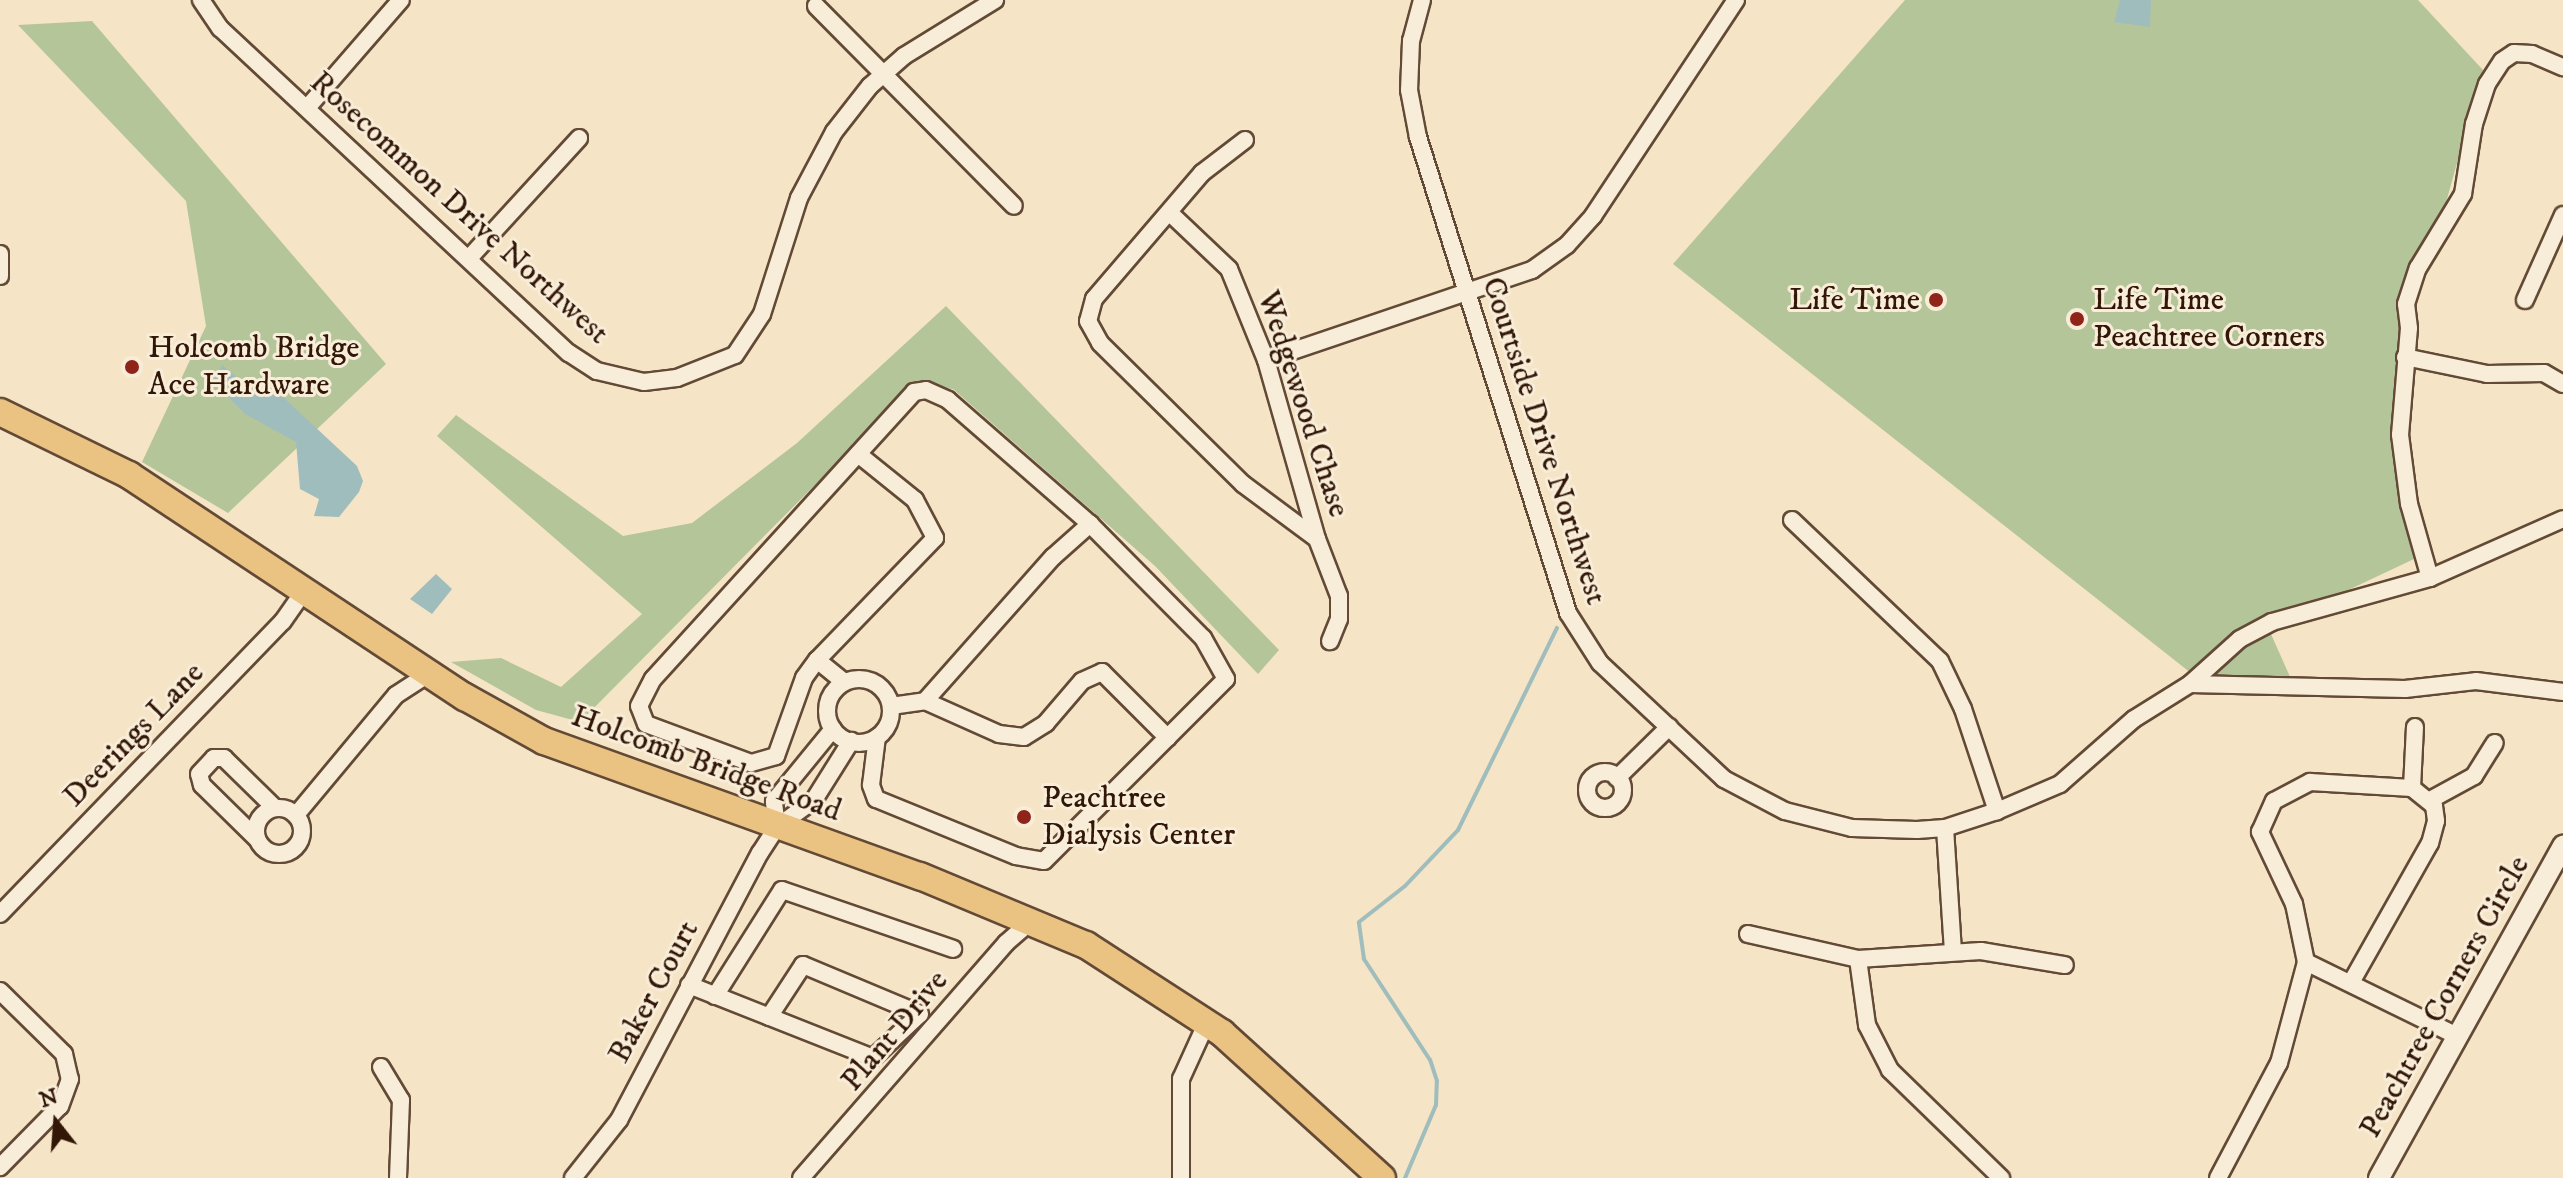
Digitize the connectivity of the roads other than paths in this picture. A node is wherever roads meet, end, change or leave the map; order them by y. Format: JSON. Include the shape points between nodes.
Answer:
{"nodes":[{"id":1,"x":201,"y":0,"type":"edge"},
{"id":2,"x":401,"y":0,"type":"edge"},
{"id":3,"x":995,"y":0,"type":"edge"},
{"id":4,"x":1422,"y":0,"type":"edge"},
{"id":5,"x":1736,"y":0,"type":"edge"},
{"id":6,"x":816,"y":6,"type":"dead end"},
{"id":7,"x":2563,"y":67,"type":"edge"},
{"id":8,"x":882,"y":76,"type":"junction"},
{"id":9,"x":307,"y":108,"type":"junction"},
{"id":10,"x":579,"y":138,"type":"dead end"},
{"id":11,"x":1245,"y":140,"type":"dead end"},
{"id":12,"x":1014,"y":206,"type":"dead end"},
{"id":13,"x":1171,"y":214,"type":"junction"},
{"id":14,"x":2563,"y":215,"type":"edge"},
{"id":15,"x":2559,"y":234,"type":"edge"},
{"id":16,"x":0,"y":254,"type":"edge"},
{"id":17,"x":471,"y":256,"type":"junction"},
{"id":18,"x":0,"y":276,"type":"edge"},
{"id":19,"x":1466,"y":293,"type":"junction"},
{"id":20,"x":2525,"y":300,"type":"dead end"},
{"id":21,"x":2405,"y":357,"type":"junction"},
{"id":22,"x":1266,"y":360,"type":"junction"},
{"id":23,"x":2563,"y":384,"type":"edge"},
{"id":24,"x":0,"y":412,"type":"edge"},
{"id":25,"x":858,"y":454,"type":"junction"},
{"id":26,"x":2563,"y":519,"type":"edge"},
{"id":27,"x":1792,"y":520,"type":"dead end"},
{"id":28,"x":1090,"y":524,"type":"junction"},
{"id":29,"x":1317,"y":539,"type":"junction"},
{"id":30,"x":2430,"y":578,"type":"junction"},
{"id":31,"x":304,"y":591,"type":"junction"},
{"id":32,"x":1330,"y":641,"type":"dead end"},
{"id":33,"x":817,"y":660,"type":"junction"},
{"id":34,"x":430,"y":673,"type":"junction"},
{"id":35,"x":844,"y":682,"type":"junction"},
{"id":36,"x":2190,"y":684,"type":"junction"},
{"id":37,"x":2563,"y":692,"type":"edge"},
{"id":38,"x":925,"y":701,"type":"junction"},
{"id":39,"x":891,"y":706,"type":"junction"},
{"id":40,"x":1669,"y":727,"type":"junction"},
{"id":41,"x":2415,"y":727,"type":"dead end"},
{"id":42,"x":833,"y":729,"type":"junction"},
{"id":43,"x":877,"y":737,"type":"junction"},
{"id":44,"x":1168,"y":738,"type":"junction"},
{"id":45,"x":851,"y":741,"type":"junction"},
{"id":46,"x":2495,"y":743,"type":"dead end"},
{"id":47,"x":1617,"y":778,"type":"dead end"},
{"id":48,"x":2412,"y":788,"type":"junction"},
{"id":49,"x":2432,"y":799,"type":"junction"},
{"id":50,"x":275,"y":808,"type":"junction"},
{"id":51,"x":1997,"y":811,"type":"junction"},
{"id":52,"x":296,"y":815,"type":"junction"},
{"id":53,"x":777,"y":827,"type":"junction"},
{"id":54,"x":1945,"y":828,"type":"junction"},
{"id":55,"x":256,"y":838,"type":"junction"},
{"id":56,"x":2563,"y":846,"type":"edge"},
{"id":57,"x":0,"y":914,"type":"edge"},
{"id":58,"x":1032,"y":920,"type":"junction"},
{"id":59,"x":1748,"y":934,"type":"dead end"},
{"id":60,"x":953,"y":949,"type":"dead end"},
{"id":61,"x":1953,"y":951,"type":"junction"},
{"id":62,"x":1858,"y":959,"type":"junction"},
{"id":63,"x":2306,"y":962,"type":"junction"},
{"id":64,"x":2065,"y":965,"type":"dead end"},
{"id":65,"x":2352,"y":981,"type":"junction"},
{"id":66,"x":689,"y":985,"type":"junction"},
{"id":67,"x":0,"y":991,"type":"edge"},
{"id":68,"x":715,"y":996,"type":"junction"},
{"id":69,"x":769,"y":1017,"type":"junction"},
{"id":70,"x":1207,"y":1022,"type":"junction"},
{"id":71,"x":2455,"y":1035,"type":"junction"},
{"id":72,"x":381,"y":1067,"type":"dead end"},
{"id":73,"x":0,"y":1167,"type":"edge"},
{"id":74,"x":398,"y":1178,"type":"edge"},
{"id":75,"x":573,"y":1178,"type":"edge"},
{"id":76,"x":801,"y":1178,"type":"edge"},
{"id":77,"x":1181,"y":1178,"type":"edge"},
{"id":78,"x":1382,"y":1178,"type":"edge"},
{"id":79,"x":2001,"y":1178,"type":"edge"},
{"id":80,"x":2218,"y":1178,"type":"edge"},
{"id":81,"x":2379,"y":1178,"type":"edge"}],
"edges":[{"from":1,"to":9,"type":"street","name":"Rosecommon Drive Northwest","via":[[220,28]]},
{"from":2,"to":9,"type":"street"},
{"from":3,"to":8,"type":"street","name":"Rosecommon Drive Northwest","via":[[939,31]]},
{"from":4,"to":19,"type":"street","name":"Courtside Drive Northwest","via":[[1411,41],[1409,90],[1418,137]]},
{"from":5,"to":19,"type":"street","via":[[1593,216],[1567,245],[1532,270]]},
{"from":6,"to":8,"type":"street"},
{"from":7,"to":21,"type":"street","via":[[2514,53],[2487,84],[2474,124],[2463,194],[2418,268],[2406,304]]},
{"from":8,"to":12,"type":"street"},
{"from":8,"to":17,"type":"street","name":"Rosecommon Drive Northwest","via":[[834,132],[815,165],[799,198],[780,270],[751,335],[735,355],[709,368],[644,382],[597,371],[569,353]]},
{"from":9,"to":17,"type":"street","name":"Rosecommon Drive Northwest"},
{"from":10,"to":17,"type":"street"},
{"from":11,"to":13,"type":"street","via":[[1202,173]]},
{"from":13,"to":22,"type":"street","name":"Wedgewood Chase","via":[[1229,269]]},
{"from":13,"to":29,"type":"street","via":[[1094,299],[1088,321],[1100,343],[1243,484]]},
{"from":14,"to":15,"type":"street"},
{"from":15,"to":20,"type":"street"},
{"from":16,"to":18,"type":"street"},
{"from":19,"to":22,"type":"street"},
{"from":19,"to":40,"type":"street","name":"Courtside Drive Northwest","via":[[1568,613],[1592,655]]},
{"from":21,"to":23,"type":"street","via":[[2497,374],[2544,373]]},
{"from":21,"to":30,"type":"street","via":[[2400,435],[2409,504]]},
{"from":22,"to":29,"type":"street","name":"Wedgewood Chase"},
{"from":24,"to":31,"type":"main road","name":"Holcomb Bridge Road","via":[[129,475]]},
{"from":25,"to":28,"type":"street","via":[[914,392],[926,390],[948,400]]},
{"from":25,"to":33,"type":"street","via":[[915,500],[935,538]]},
{"from":25,"to":33,"type":"street","via":[[653,679],[639,706],[640,716],[646,724],[751,763],[776,756],[804,678]]},
{"from":26,"to":30,"type":"street","name":"Courtside Drive Northwest"},
{"from":27,"to":51,"type":"street","via":[[1940,661],[1963,709]]},
{"from":28,"to":38,"type":"street","via":[[1053,557]]},
{"from":28,"to":44,"type":"street","via":[[1181,614],[1224,668],[1226,679]]},
{"from":29,"to":32,"type":"street","name":"Wedgewood Chase","via":[[1339,596],[1339,619]]},
{"from":30,"to":36,"type":"street","name":"Courtside Drive Northwest","via":[[2272,622],[2240,639]]},
{"from":31,"to":34,"type":"main road","name":"Holcomb Bridge Road"},
{"from":31,"to":57,"type":"street","name":"Deerings Lane","via":[[283,621]]},
{"from":33,"to":35,"type":"street"},
{"from":34,"to":52,"type":"street","via":[[396,695]]},
{"from":34,"to":53,"type":"main road","name":"Holcomb Bridge Road","via":[[544,741]]},
{"from":35,"to":39,"type":"street","via":[[874,682]]},
{"from":35,"to":42,"type":"street","via":[[830,698]]},
{"from":36,"to":37,"type":"street","via":[[2405,689],[2476,681]]},
{"from":36,"to":51,"type":"street","name":"Courtside Drive Northwest","via":[[2134,719],[2060,784]]},
{"from":38,"to":39,"type":"street"},
{"from":38,"to":44,"type":"street","via":[[999,734],[1024,737],[1046,723],[1082,681],[1102,672]]},
{"from":39,"to":43,"type":"street","via":[[888,723]]},
{"from":40,"to":47,"type":"street"},
{"from":40,"to":54,"type":"street","name":"Courtside Drive Northwest","via":[[1724,779],[1785,811],[1852,828]]},
{"from":41,"to":48,"type":"street"},
{"from":42,"to":45,"type":"street"},
{"from":42,"to":53,"type":"street","via":[[774,801]]},
{"from":43,"to":44,"type":"street","via":[[871,785],[876,799],[1016,856],[1044,861]]},
{"from":43,"to":45,"type":"street"},
{"from":45,"to":53,"type":"street","via":[[814,800]]},
{"from":46,"to":49,"type":"street","via":[[2474,776]]},
{"from":48,"to":49,"type":"street"},
{"from":48,"to":63,"type":"street","via":[[2310,782],[2287,791],[2267,811],[2260,832],[2294,904]]},
{"from":49,"to":65,"type":"street","via":[[2436,821],[2430,843]]},
{"from":50,"to":52,"type":"street"},
{"from":50,"to":55,"type":"street","via":[[261,816]]},
{"from":50,"to":55,"type":"street","via":[[224,758],[214,758],[199,774],[202,785]]},
{"from":51,"to":54,"type":"street","name":"Courtside Drive Northwest"},
{"from":52,"to":55,"type":"street","via":[[302,830],[291,850],[269,852]]},
{"from":53,"to":58,"type":"main road","name":"Holcomb Bridge Road"},
{"from":53,"to":66,"type":"street","name":"Baker Court"},
{"from":54,"to":61,"type":"street"},
{"from":56,"to":71,"type":"street","name":"Peachtree Corners Circle"},
{"from":58,"to":70,"type":"main road","name":"Holcomb Bridge Road","via":[[1120,965]]},
{"from":58,"to":76,"type":"street","name":"Plant Drive","via":[[1006,943]]},
{"from":59,"to":62,"type":"street"},
{"from":60,"to":68,"type":"street","via":[[782,890]]},
{"from":61,"to":62,"type":"street"},
{"from":61,"to":64,"type":"street","via":[[2033,956]]},
{"from":62,"to":79,"type":"street","via":[[1867,1025],[1890,1070]]},
{"from":63,"to":65,"type":"street"},
{"from":63,"to":80,"type":"street","via":[[2279,1063]]},
{"from":65,"to":71,"type":"street"},
{"from":66,"to":68,"type":"street"},
{"from":66,"to":75,"type":"street","name":"Baker Court","via":[[619,1120]]},
{"from":67,"to":73,"type":"street","via":[[64,1054],[70,1068],[60,1106]]},
{"from":68,"to":69,"type":"street"},
{"from":69,"to":69,"type":"street","via":[[873,1058],[920,1014],[803,965]]},
{"from":70,"to":77,"type":"street","via":[[1181,1079]]},
{"from":70,"to":78,"type":"main road","name":"Holcomb Bridge Road"},
{"from":71,"to":81,"type":"street","name":"Peachtree Corners Circle"},
{"from":72,"to":74,"type":"street","via":[[401,1100]]}]}
